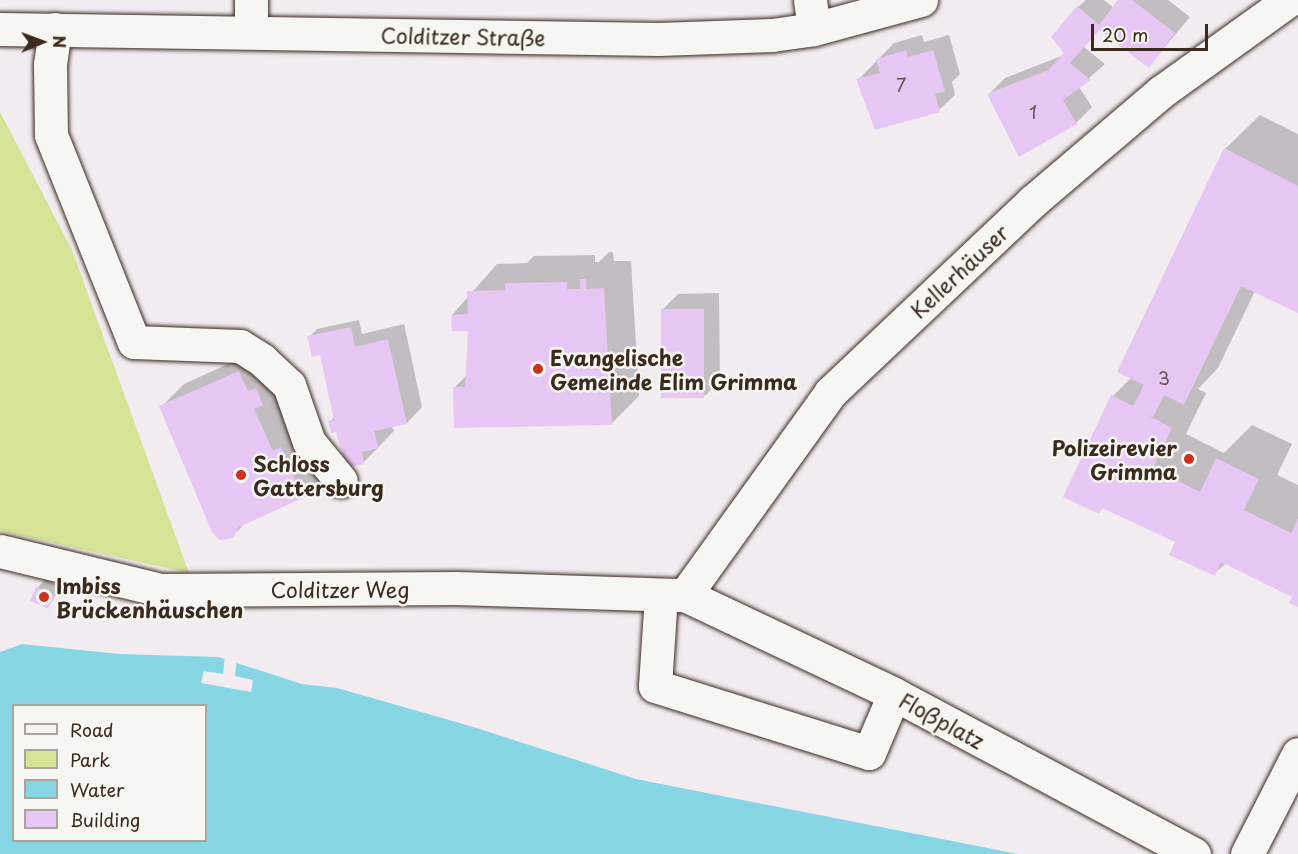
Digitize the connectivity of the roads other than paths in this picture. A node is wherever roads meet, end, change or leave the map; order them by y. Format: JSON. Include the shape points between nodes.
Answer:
{"nodes":[{"id":1,"x":251,"y":0,"type":"edge"},
{"id":2,"x":921,"y":0,"type":"edge"},
{"id":3,"x":1289,"y":0,"type":"edge"},
{"id":4,"x":812,"y":14,"type":"edge"},
{"id":5,"x":55,"y":28,"type":"junction"},
{"id":6,"x":0,"y":29,"type":"edge"},
{"id":7,"x":251,"y":32,"type":"junction"},
{"id":8,"x":341,"y":481,"type":"dead end"},
{"id":9,"x":0,"y":551,"type":"edge"},
{"id":10,"x":673,"y":595,"type":"junction"},
{"id":11,"x":894,"y":694,"type":"junction"},
{"id":12,"x":1298,"y":754,"type":"edge"},
{"id":13,"x":1194,"y":854,"type":"edge"},
{"id":14,"x":1247,"y":854,"type":"edge"}],
"edges":[{"from":1,"to":7,"type":"street"},
{"from":2,"to":4,"type":"street","name":"Colditzer Straße"},
{"from":3,"to":10,"type":"street","name":"Kellerhäuser","via":[[1161,92],[1033,201],[830,393]]},
{"from":4,"to":7,"type":"street","name":"Colditzer Straße","via":[[772,35],[659,39]]},
{"from":5,"to":6,"type":"street","name":"Colditzer Straße"},
{"from":5,"to":7,"type":"street","name":"Colditzer Straße"},
{"from":5,"to":8,"type":"street","via":[[50,64],[51,135],[134,342],[240,346],[262,360],[289,385],[309,442]]},
{"from":9,"to":10,"type":"street","name":"Colditzer Weg","via":[[161,590],[456,588]]},
{"from":10,"to":11,"type":"street","name":"Floßplatz"},
{"from":10,"to":11,"type":"street","via":[[655,686],[869,753]]},
{"from":11,"to":13,"type":"street","name":"Floßplatz"},
{"from":12,"to":14,"type":"street"}]}
